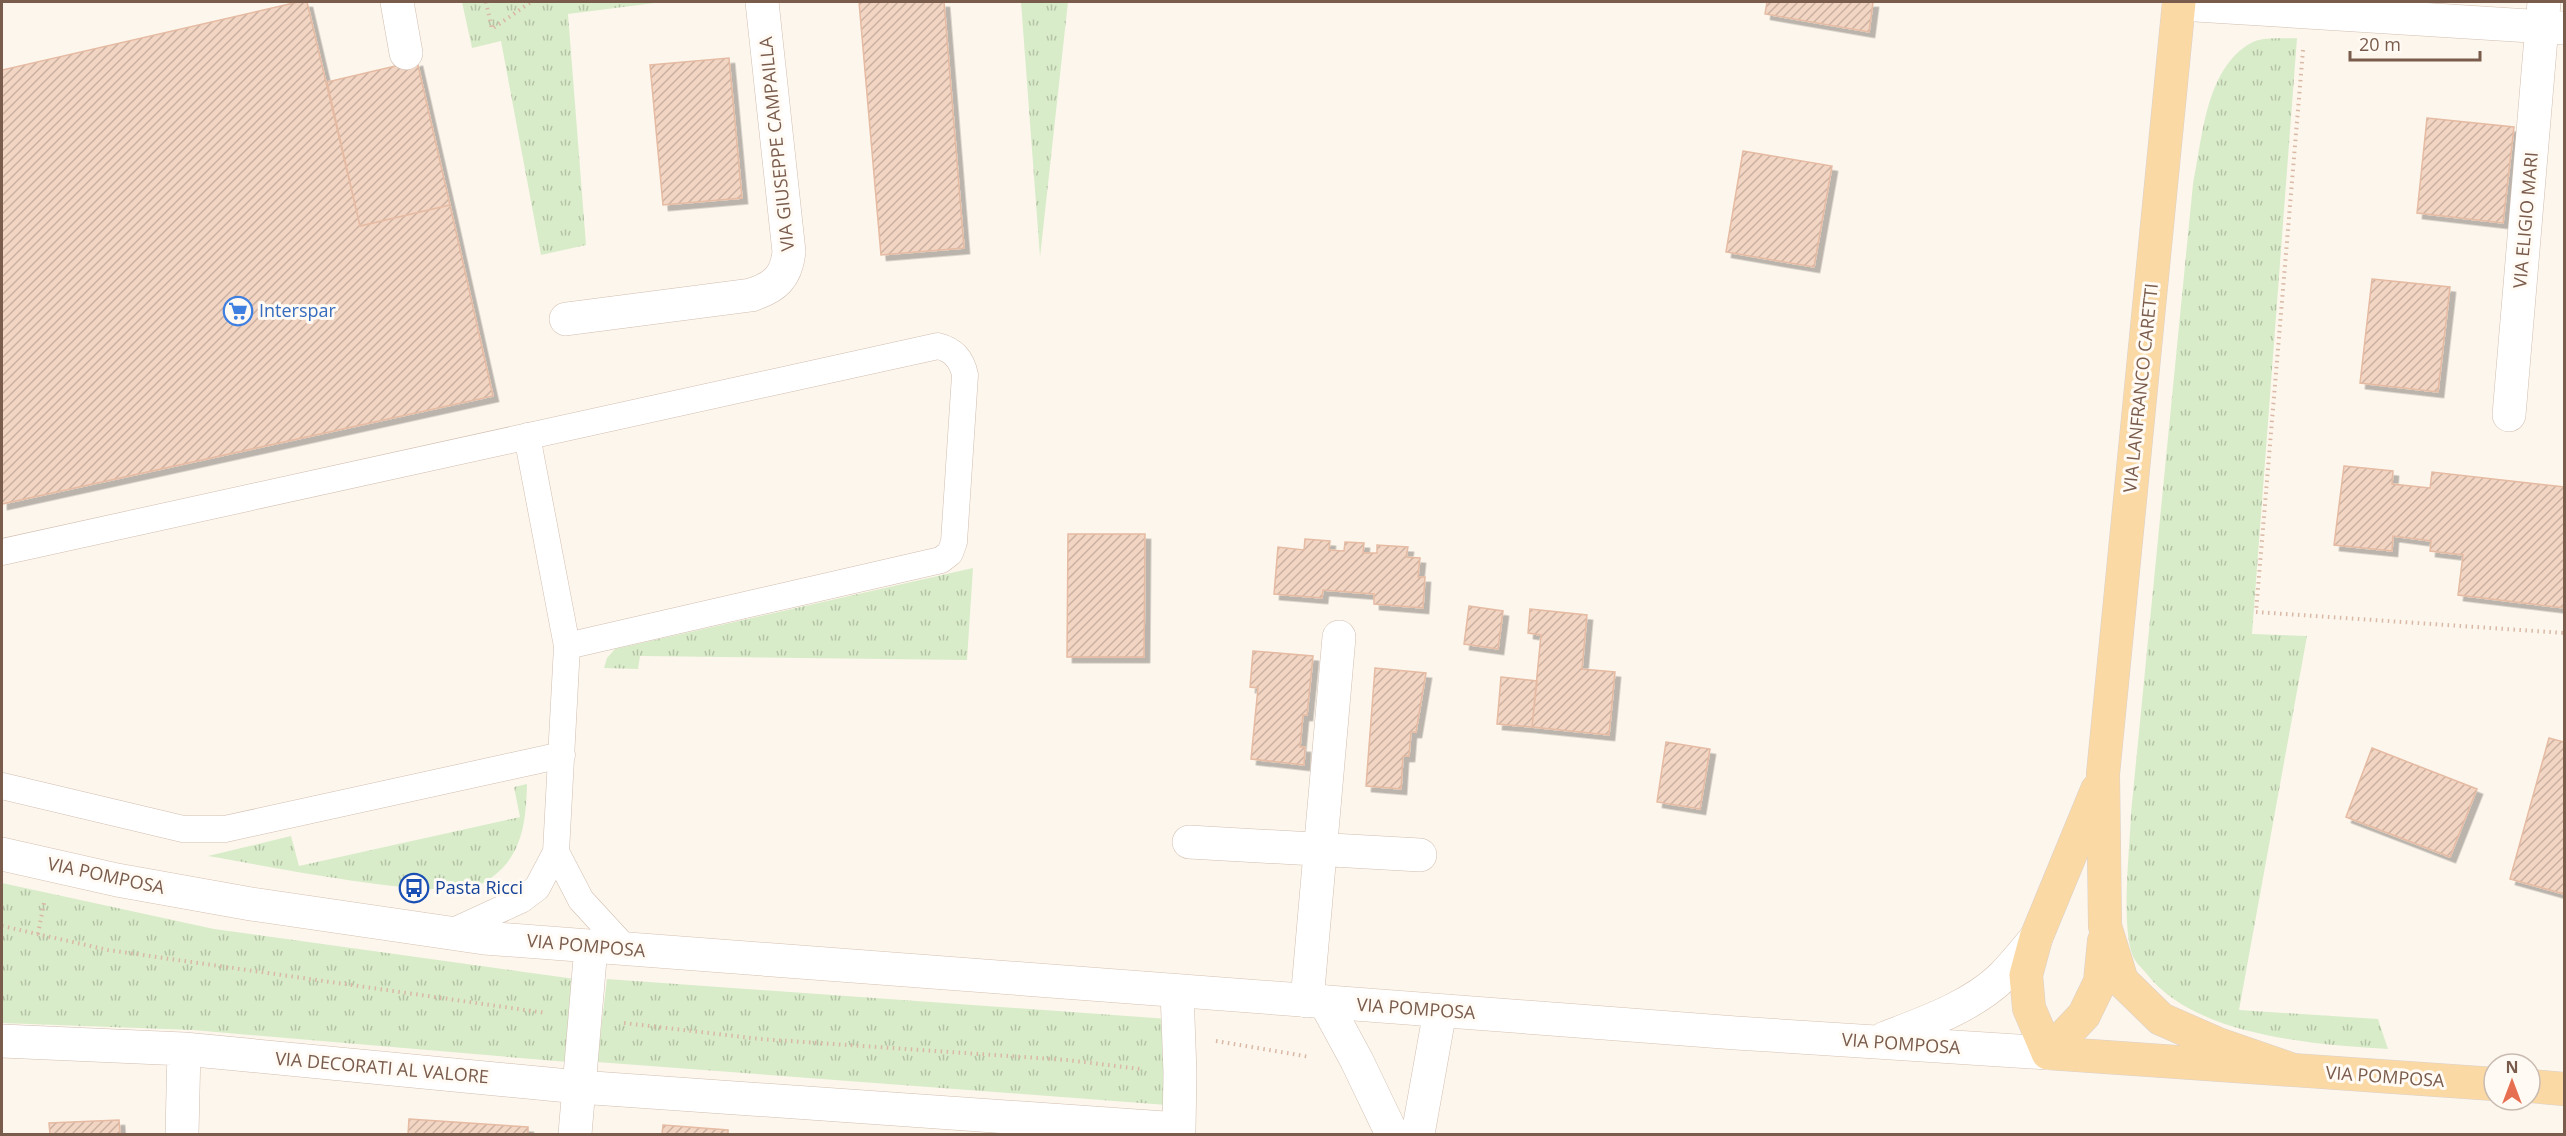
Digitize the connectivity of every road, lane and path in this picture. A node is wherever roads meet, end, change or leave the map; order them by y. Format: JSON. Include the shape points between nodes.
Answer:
{"nodes":[{"id":1,"x":397,"y":2,"type":"edge"},
{"id":2,"x":486,"y":2,"type":"edge"},
{"id":3,"x":531,"y":2,"type":"edge"},
{"id":4,"x":762,"y":2,"type":"edge"},
{"id":5,"x":2179,"y":3,"type":"edge"},
{"id":6,"x":2306,"y":11,"type":"junction"},
{"id":7,"x":2550,"y":18,"type":"edge"},
{"id":8,"x":406,"y":53,"type":"dead end"},
{"id":9,"x":566,"y":319,"type":"dead end"},
{"id":10,"x":2509,"y":415,"type":"dead end"},
{"id":11,"x":527,"y":436,"type":"junction"},
{"id":12,"x":2,"y":552,"type":"edge"},
{"id":13,"x":2565,"y":633,"type":"edge"},
{"id":14,"x":1339,"y":637,"type":"dead end"},
{"id":15,"x":567,"y":646,"type":"junction"},
{"id":16,"x":562,"y":755,"type":"junction"},
{"id":17,"x":2103,"y":774,"type":"junction"},
{"id":18,"x":2,"y":786,"type":"edge"},
{"id":19,"x":1189,"y":842,"type":"dead end"},
{"id":20,"x":1321,"y":849,"type":"junction"},
{"id":21,"x":556,"y":852,"type":"junction"},
{"id":22,"x":2,"y":854,"type":"edge"},
{"id":23,"x":1420,"y":855,"type":"dead end"},
{"id":24,"x":45,"y":900,"type":"dead end"},
{"id":25,"x":2,"y":926,"type":"edge"},
{"id":26,"x":2105,"y":926,"type":"junction"},
{"id":27,"x":449,"y":933,"type":"junction"},
{"id":28,"x":38,"y":934,"type":"junction"},
{"id":29,"x":2036,"y":938,"type":"junction"},
{"id":30,"x":591,"y":947,"type":"junction"},
{"id":31,"x":627,"y":950,"type":"junction"},
{"id":32,"x":1177,"y":991,"type":"junction"},
{"id":33,"x":1316,"y":1001,"type":"junction"},
{"id":34,"x":1440,"y":1011,"type":"junction"},
{"id":35,"x":584,"y":1018,"type":"junction"},
{"id":36,"x":2,"y":1041,"type":"edge"},
{"id":37,"x":1875,"y":1042,"type":"junction"},
{"id":38,"x":184,"y":1049,"type":"junction"},
{"id":39,"x":2048,"y":1053,"type":"junction"},
{"id":40,"x":2293,"y":1071,"type":"junction"},
{"id":41,"x":1180,"y":1073,"type":"junction"},
{"id":42,"x":1363,"y":1073,"type":"junction"},
{"id":43,"x":2482,"y":1083,"type":"edge"},
{"id":44,"x":579,"y":1086,"type":"junction"},
{"id":45,"x":2542,"y":1087,"type":"edge"},
{"id":46,"x":2565,"y":1089,"type":"edge"},
{"id":47,"x":981,"y":1125,"type":"edge"},
{"id":48,"x":182,"y":1134,"type":"edge"},
{"id":49,"x":575,"y":1134,"type":"edge"},
{"id":50,"x":1392,"y":1134,"type":"edge"},
{"id":51,"x":1418,"y":1134,"type":"edge"}],
"edges":[{"from":1,"to":8,"type":"street"},
{"from":2,"to":3,"type":"path","via":[[492,29]]},
{"from":4,"to":9,"type":"street","name":"VIA GIUSEPPE CAMPAILLA","via":[[788,268],[768,290],[751,295]]},
{"from":5,"to":6,"type":"street","name":"VIA ELIGIO MARI"},
{"from":5,"to":17,"type":"main road","name":"VIA LANFRANCO CARETTI"},
{"from":6,"to":7,"type":"street","name":"VIA ELIGIO MARI"},
{"from":6,"to":13,"type":"path","via":[[2256,612]]},
{"from":7,"to":10,"type":"street","name":"VIA ELIGIO MARI"},
{"from":11,"to":12,"type":"lane"},
{"from":11,"to":15,"type":"lane"},
{"from":11,"to":15,"type":"lane","via":[[938,346],[955,354],[965,375],[954,542],[950,553],[941,560]]},
{"from":14,"to":20,"type":"street"},
{"from":15,"to":16,"type":"lane"},
{"from":16,"to":18,"type":"lane","via":[[205,831]]},
{"from":16,"to":21,"type":"lane"},
{"from":17,"to":26,"type":"main road","name":"VIA LANFRANCO CARETTI"},
{"from":17,"to":29,"type":"main road","name":"VIA LANFRANCO CARETTI"},
{"from":19,"to":20,"type":"street"},
{"from":20,"to":23,"type":"street"},
{"from":20,"to":33,"type":"street"},
{"from":21,"to":27,"type":"lane","via":[[537,888],[522,900]]},
{"from":21,"to":31,"type":"lane","via":[[581,900]]},
{"from":22,"to":27,"type":"street","name":"VIA POMPOSA","via":[[251,904]]},
{"from":24,"to":28,"type":"path"},
{"from":25,"to":28,"type":"path"},
{"from":26,"to":39,"type":"main road","name":"VIA LANFRANCO CARETTI","via":[[2100,982],[2084,1015]]},
{"from":26,"to":40,"type":"main road","name":"VIA LANFRANCO CARETTI","via":[[2122,981],[2161,1020]]},
{"from":27,"to":30,"type":"street","name":"VIA POMPOSA"},
{"from":28,"to":35,"type":"path","via":[[108,950]]},
{"from":29,"to":37,"type":"street","name":"VIA LANFRANCO CARETTI","via":[[2000,979],[1969,1000],[1939,1017]]},
{"from":29,"to":39,"type":"main road","name":"VIA LANFRANCO CARETTI","via":[[2026,975],[2029,1008]]},
{"from":30,"to":31,"type":"street","name":"VIA POMPOSA"},
{"from":30,"to":35,"type":"street"},
{"from":31,"to":32,"type":"street","name":"VIA POMPOSA"},
{"from":32,"to":33,"type":"street","name":"VIA POMPOSA"},
{"from":32,"to":41,"type":"street"},
{"from":33,"to":34,"type":"street","name":"VIA POMPOSA"},
{"from":33,"to":42,"type":"street"},
{"from":34,"to":37,"type":"street","name":"VIA POMPOSA"},
{"from":34,"to":51,"type":"street"},
{"from":35,"to":41,"type":"path","via":[[760,1039],[1067,1060]]},
{"from":35,"to":44,"type":"street"},
{"from":36,"to":38,"type":"street","name":"VIA DECORATI AL VALORE"},
{"from":37,"to":39,"type":"street","name":"VIA POMPOSA"},
{"from":38,"to":44,"type":"street","name":"VIA DECORATI AL VALORE"},
{"from":38,"to":48,"type":"street"},
{"from":39,"to":40,"type":"main road","name":"VIA POMPOSA"},
{"from":40,"to":43,"type":"main road","name":"VIA POMPOSA"},
{"from":41,"to":42,"type":"path","via":[[1212,1040],[1316,1058]]},
{"from":41,"to":47,"type":"street","via":[[1179,1129]]},
{"from":42,"to":50,"type":"street"},
{"from":44,"to":47,"type":"street"},
{"from":44,"to":49,"type":"street"},
{"from":45,"to":46,"type":"main road"}]}
